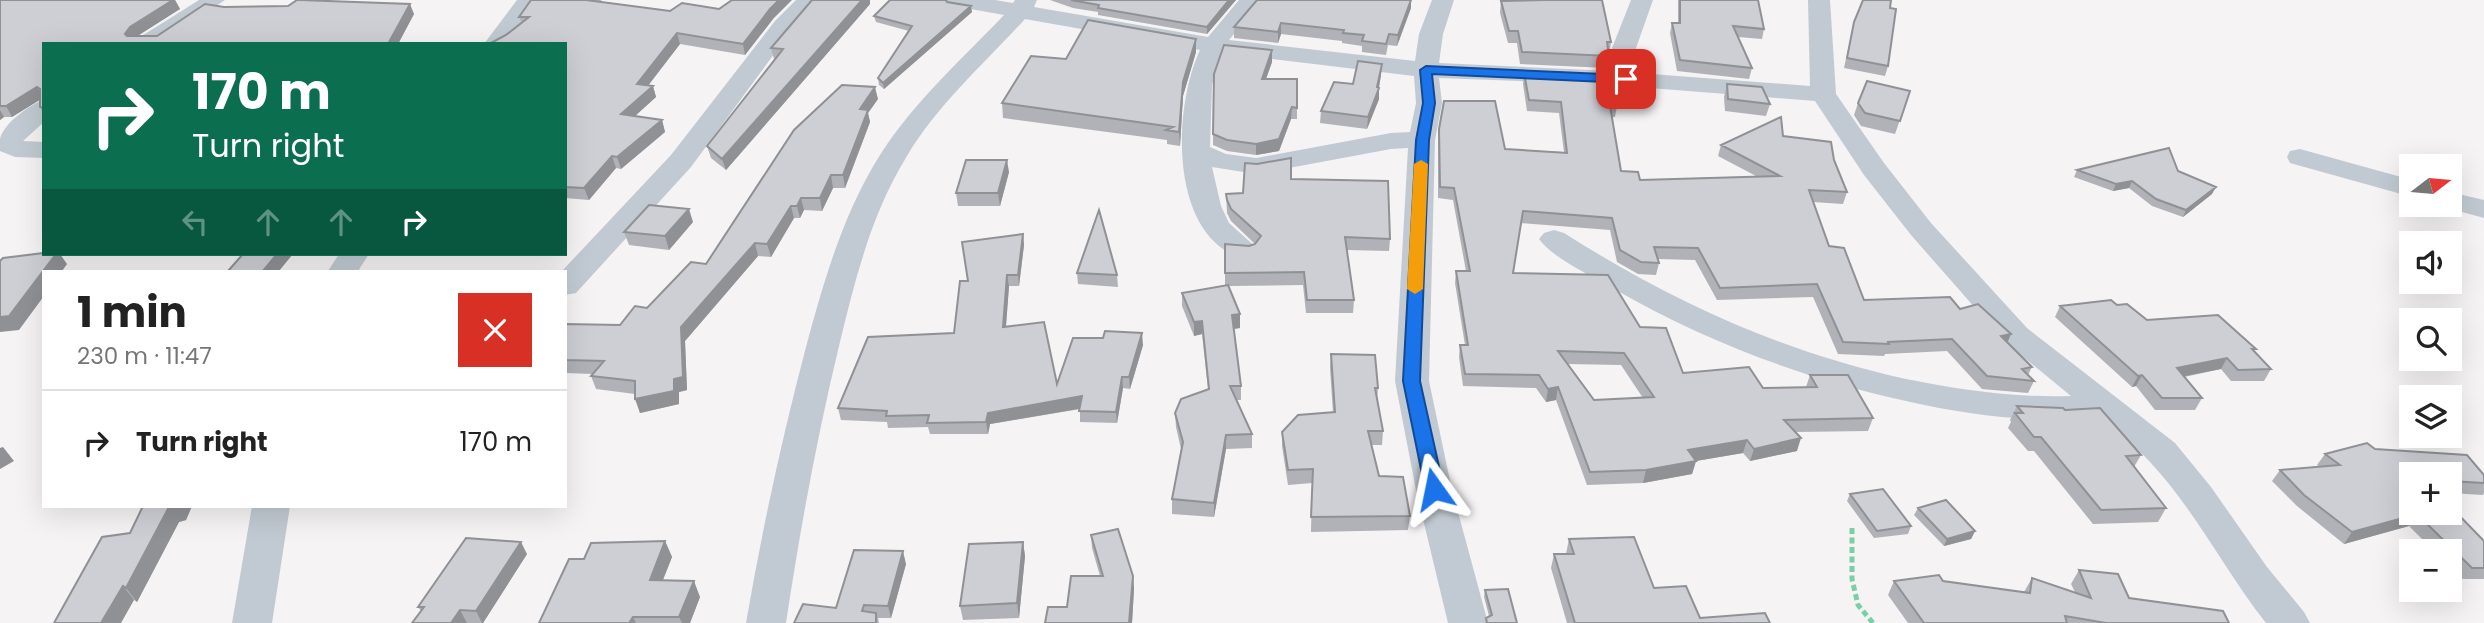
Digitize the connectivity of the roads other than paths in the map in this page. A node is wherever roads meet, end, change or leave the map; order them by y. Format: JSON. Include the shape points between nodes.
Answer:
{"nodes":[{"id":1,"x":214,"y":0,"type":"edge"},
{"id":2,"x":528,"y":0,"type":"edge"},
{"id":3,"x":809,"y":0,"type":"edge"},
{"id":4,"x":956,"y":0,"type":"edge"},
{"id":5,"x":1251,"y":0,"type":"edge"},
{"id":6,"x":1443,"y":0,"type":"edge"},
{"id":7,"x":1642,"y":0,"type":"edge"},
{"id":8,"x":1819,"y":0,"type":"edge"},
{"id":9,"x":1024,"y":5,"type":"edge"},
{"id":10,"x":148,"y":42,"type":"edge"},
{"id":11,"x":497,"y":42,"type":"edge"},
{"id":12,"x":1214,"y":45,"type":"junction"},
{"id":13,"x":1426,"y":70,"type":"junction"},
{"id":14,"x":1626,"y":79,"type":"junction"},
{"id":15,"x":1823,"y":94,"type":"junction"},
{"id":16,"x":42,"y":110,"type":"edge"},
{"id":17,"x":1422,"y":140,"type":"junction"},
{"id":18,"x":42,"y":150,"type":"edge"},
{"id":19,"x":1198,"y":152,"type":"junction"},
{"id":20,"x":2300,"y":156,"type":"dead end"},
{"id":21,"x":2399,"y":185,"type":"edge"},
{"id":22,"x":2462,"y":203,"type":"edge"},
{"id":23,"x":2484,"y":209,"type":"edge"},
{"id":24,"x":1554,"y":239,"type":"dead end"},
{"id":25,"x":1243,"y":249,"type":"edge"},
{"id":26,"x":567,"y":284,"type":"edge"},
{"id":27,"x":2102,"y":405,"type":"junction"},
{"id":28,"x":271,"y":508,"type":"edge"},
{"id":29,"x":252,"y":623,"type":"edge"},
{"id":30,"x":766,"y":623,"type":"edge"},
{"id":31,"x":1468,"y":623,"type":"edge"},
{"id":32,"x":2290,"y":623,"type":"edge"}],
"edges":[{"from":1,"to":10,"type":"street"},
{"from":2,"to":11,"type":"street"},
{"from":3,"to":26,"type":"street","via":[[783,26],[681,161]]},
{"from":4,"to":9,"type":"street"},
{"from":5,"to":12,"type":"street"},
{"from":6,"to":13,"type":"street","via":[[1431,34]]},
{"from":7,"to":14,"type":"street","via":[[1624,48]]},
{"from":8,"to":15,"type":"street"},
{"from":9,"to":12,"type":"street"},
{"from":9,"to":30,"type":"street","via":[[914,127],[881,176],[848,250],[805,410]]},
{"from":12,"to":13,"type":"street"},
{"from":12,"to":19,"type":"street","via":[[1198,87]]},
{"from":13,"to":14,"type":"street"},
{"from":13,"to":17,"type":"street","via":[[1429,103]]},
{"from":14,"to":15,"type":"street"},
{"from":15,"to":27,"type":"street","via":[[1874,169],[1957,270],[2016,335]]},
{"from":16,"to":18,"type":"street","via":[[8,144],[15,149]]},
{"from":17,"to":19,"type":"street","via":[[1391,141],[1256,166],[1220,162]]},
{"from":17,"to":31,"type":"street","via":[[1412,381]]},
{"from":19,"to":25,"type":"street","via":[[1214,222]]},
{"from":20,"to":21,"type":"street"},
{"from":22,"to":23,"type":"street"},
{"from":24,"to":27,"type":"street","via":[[1625,284],[1749,343],[1830,372],[1950,400],[2004,407],[2046,411]]},
{"from":27,"to":32,"type":"street","via":[[2162,452]]},
{"from":28,"to":29,"type":"street"}]}
